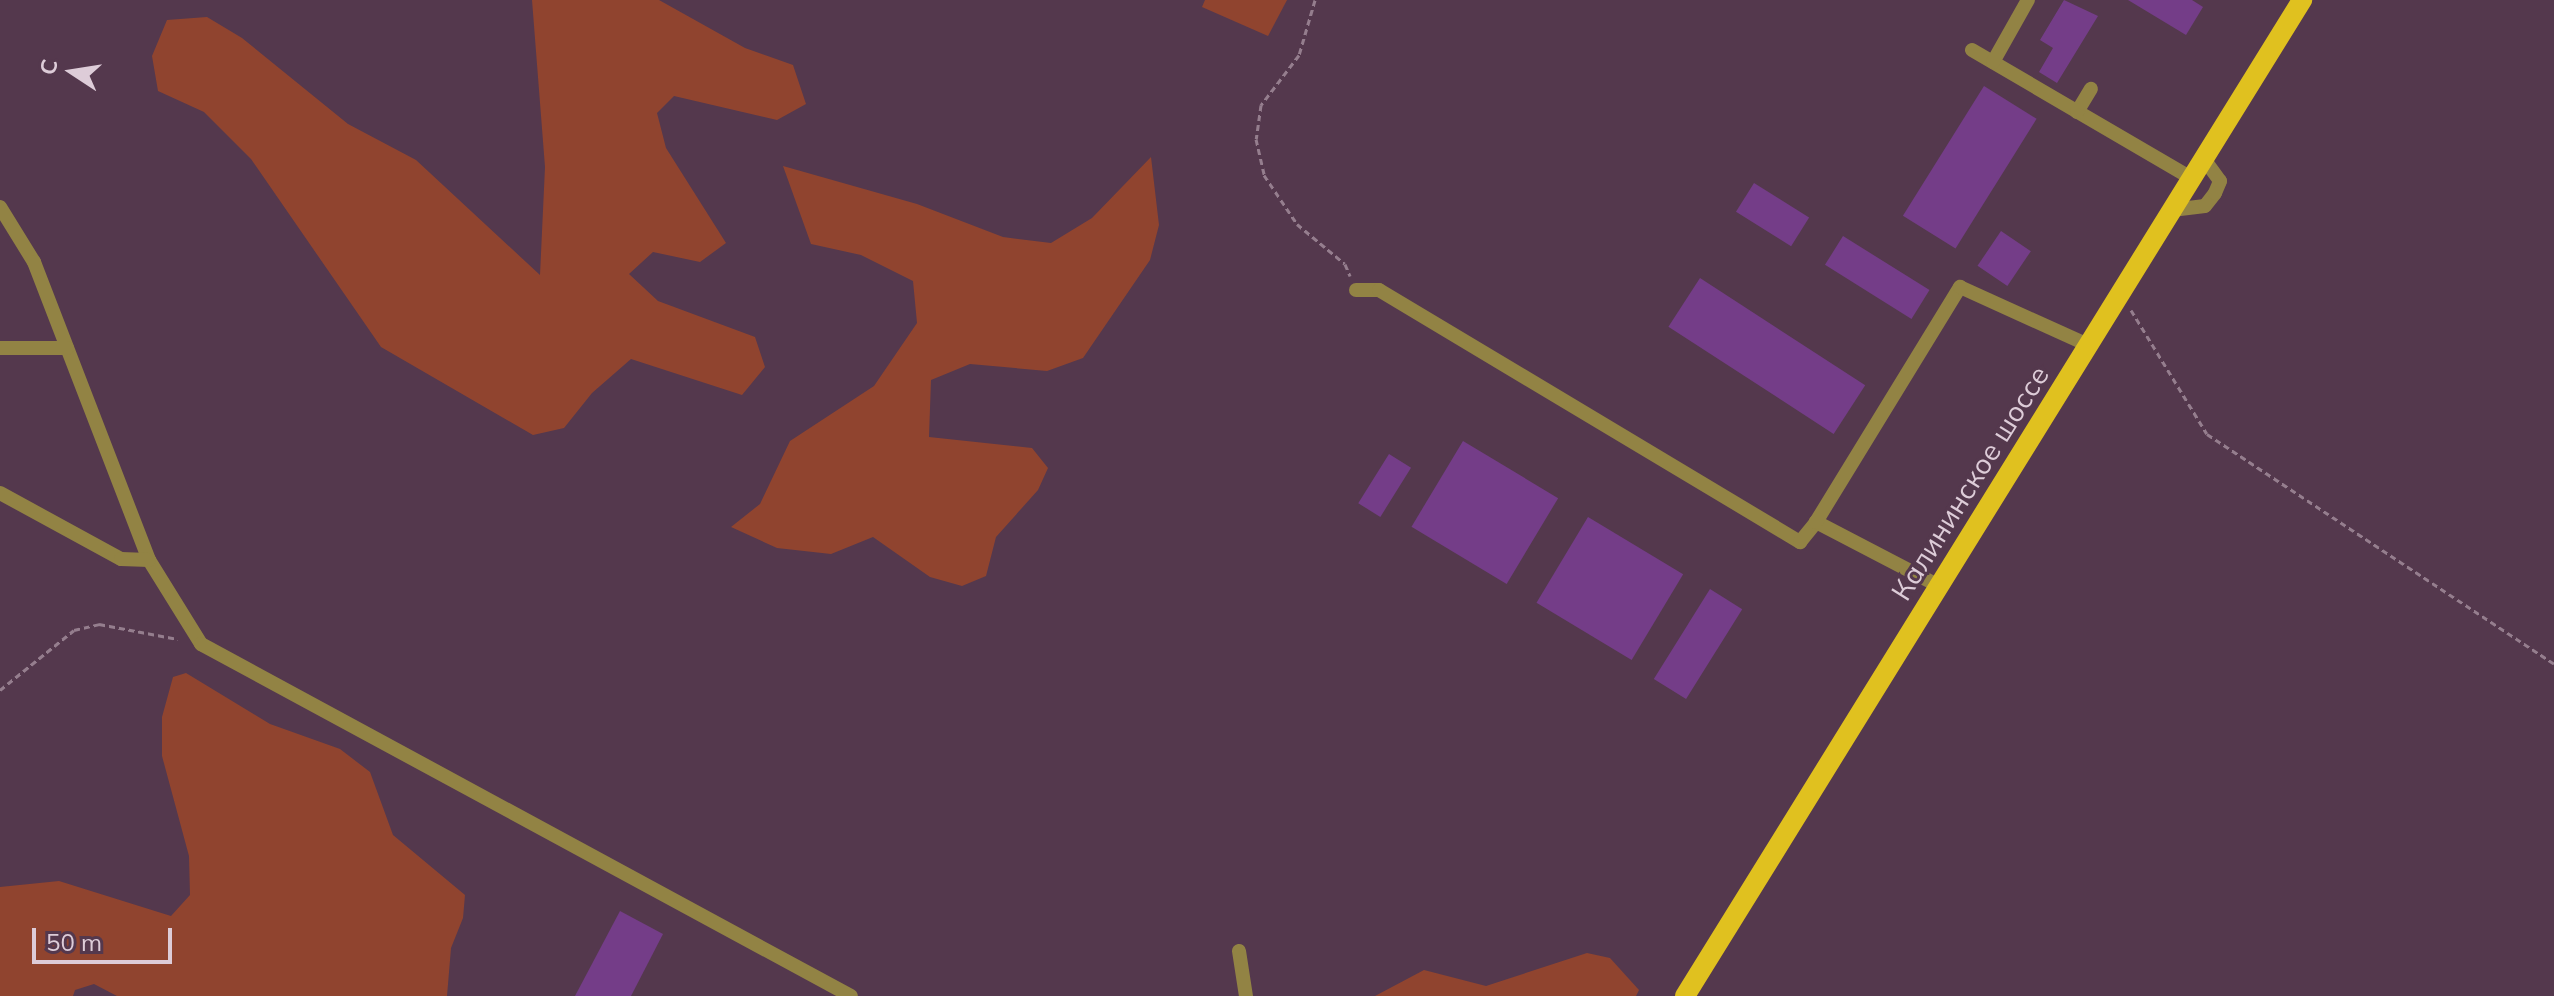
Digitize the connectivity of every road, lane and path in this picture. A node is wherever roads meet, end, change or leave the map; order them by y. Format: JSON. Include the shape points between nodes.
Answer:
{"nodes":[{"id":1,"x":1315,"y":0,"type":"edge"},
{"id":2,"x":2028,"y":0,"type":"edge"},
{"id":3,"x":2302,"y":0,"type":"edge"},
{"id":4,"x":1972,"y":50,"type":"dead end"},
{"id":5,"x":1993,"y":62,"type":"junction"},
{"id":6,"x":2091,"y":89,"type":"dead end"},
{"id":7,"x":2077,"y":112,"type":"junction"},
{"id":8,"x":2204,"y":159,"type":"junction"},
{"id":9,"x":2191,"y":178,"type":"junction"},
{"id":10,"x":0,"y":207,"type":"edge"},
{"id":11,"x":2172,"y":210,"type":"junction"},
{"id":12,"x":1356,"y":290,"type":"joint"},
{"id":13,"x":2120,"y":293,"type":"junction"},
{"id":14,"x":2088,"y":345,"type":"junction"},
{"id":15,"x":0,"y":348,"type":"edge"},
{"id":16,"x":67,"y":348,"type":"junction"},
{"id":17,"x":0,"y":493,"type":"edge"},
{"id":18,"x":1816,"y":522,"type":"junction"},
{"id":19,"x":149,"y":560,"type":"junction"},
{"id":20,"x":1939,"y":586,"type":"junction"},
{"id":21,"x":201,"y":644,"type":"junction"},
{"id":22,"x":2554,"y":664,"type":"edge"},
{"id":23,"x":0,"y":690,"type":"edge"},
{"id":24,"x":1239,"y":951,"type":"dead end"},
{"id":25,"x":851,"y":996,"type":"edge"},
{"id":26,"x":1246,"y":996,"type":"edge"},
{"id":27,"x":1685,"y":996,"type":"edge"}],
"edges":[{"from":1,"to":12,"type":"path","via":[[1299,55],[1261,105],[1256,139],[1264,175],[1297,224],[1345,264]]},
{"from":2,"to":5,"type":"street"},
{"from":3,"to":8,"type":"main road","name":"Калининское шоссе"},
{"from":4,"to":5,"type":"street"},
{"from":5,"to":7,"type":"street"},
{"from":6,"to":7,"type":"street"},
{"from":7,"to":9,"type":"street"},
{"from":8,"to":9,"type":"main road","name":"Калининское шоссе"},
{"from":8,"to":11,"type":"street","via":[[2220,181],[2215,193],[2205,206]]},
{"from":9,"to":11,"type":"main road","name":"Калининское шоссе"},
{"from":10,"to":16,"type":"street","via":[[21,234]]},
{"from":11,"to":13,"type":"main road","name":"Калининское шоссе"},
{"from":12,"to":18,"type":"street","via":[[1379,290],[1800,542]]},
{"from":13,"to":14,"type":"main road","name":"Калининское шоссе"},
{"from":13,"to":22,"type":"path","via":[[2207,434]]},
{"from":14,"to":18,"type":"street","via":[[1960,287]]},
{"from":14,"to":20,"type":"main road","name":"Калининское шоссе"},
{"from":15,"to":16,"type":"street"},
{"from":16,"to":19,"type":"street"},
{"from":17,"to":19,"type":"street","via":[[121,559]]},
{"from":18,"to":20,"type":"street"},
{"from":19,"to":21,"type":"street"},
{"from":20,"to":27,"type":"main road","name":"Калининское шоссе"},
{"from":21,"to":23,"type":"path","via":[[99,624],[74,630]]},
{"from":21,"to":25,"type":"street"},
{"from":24,"to":26,"type":"street"}]}
